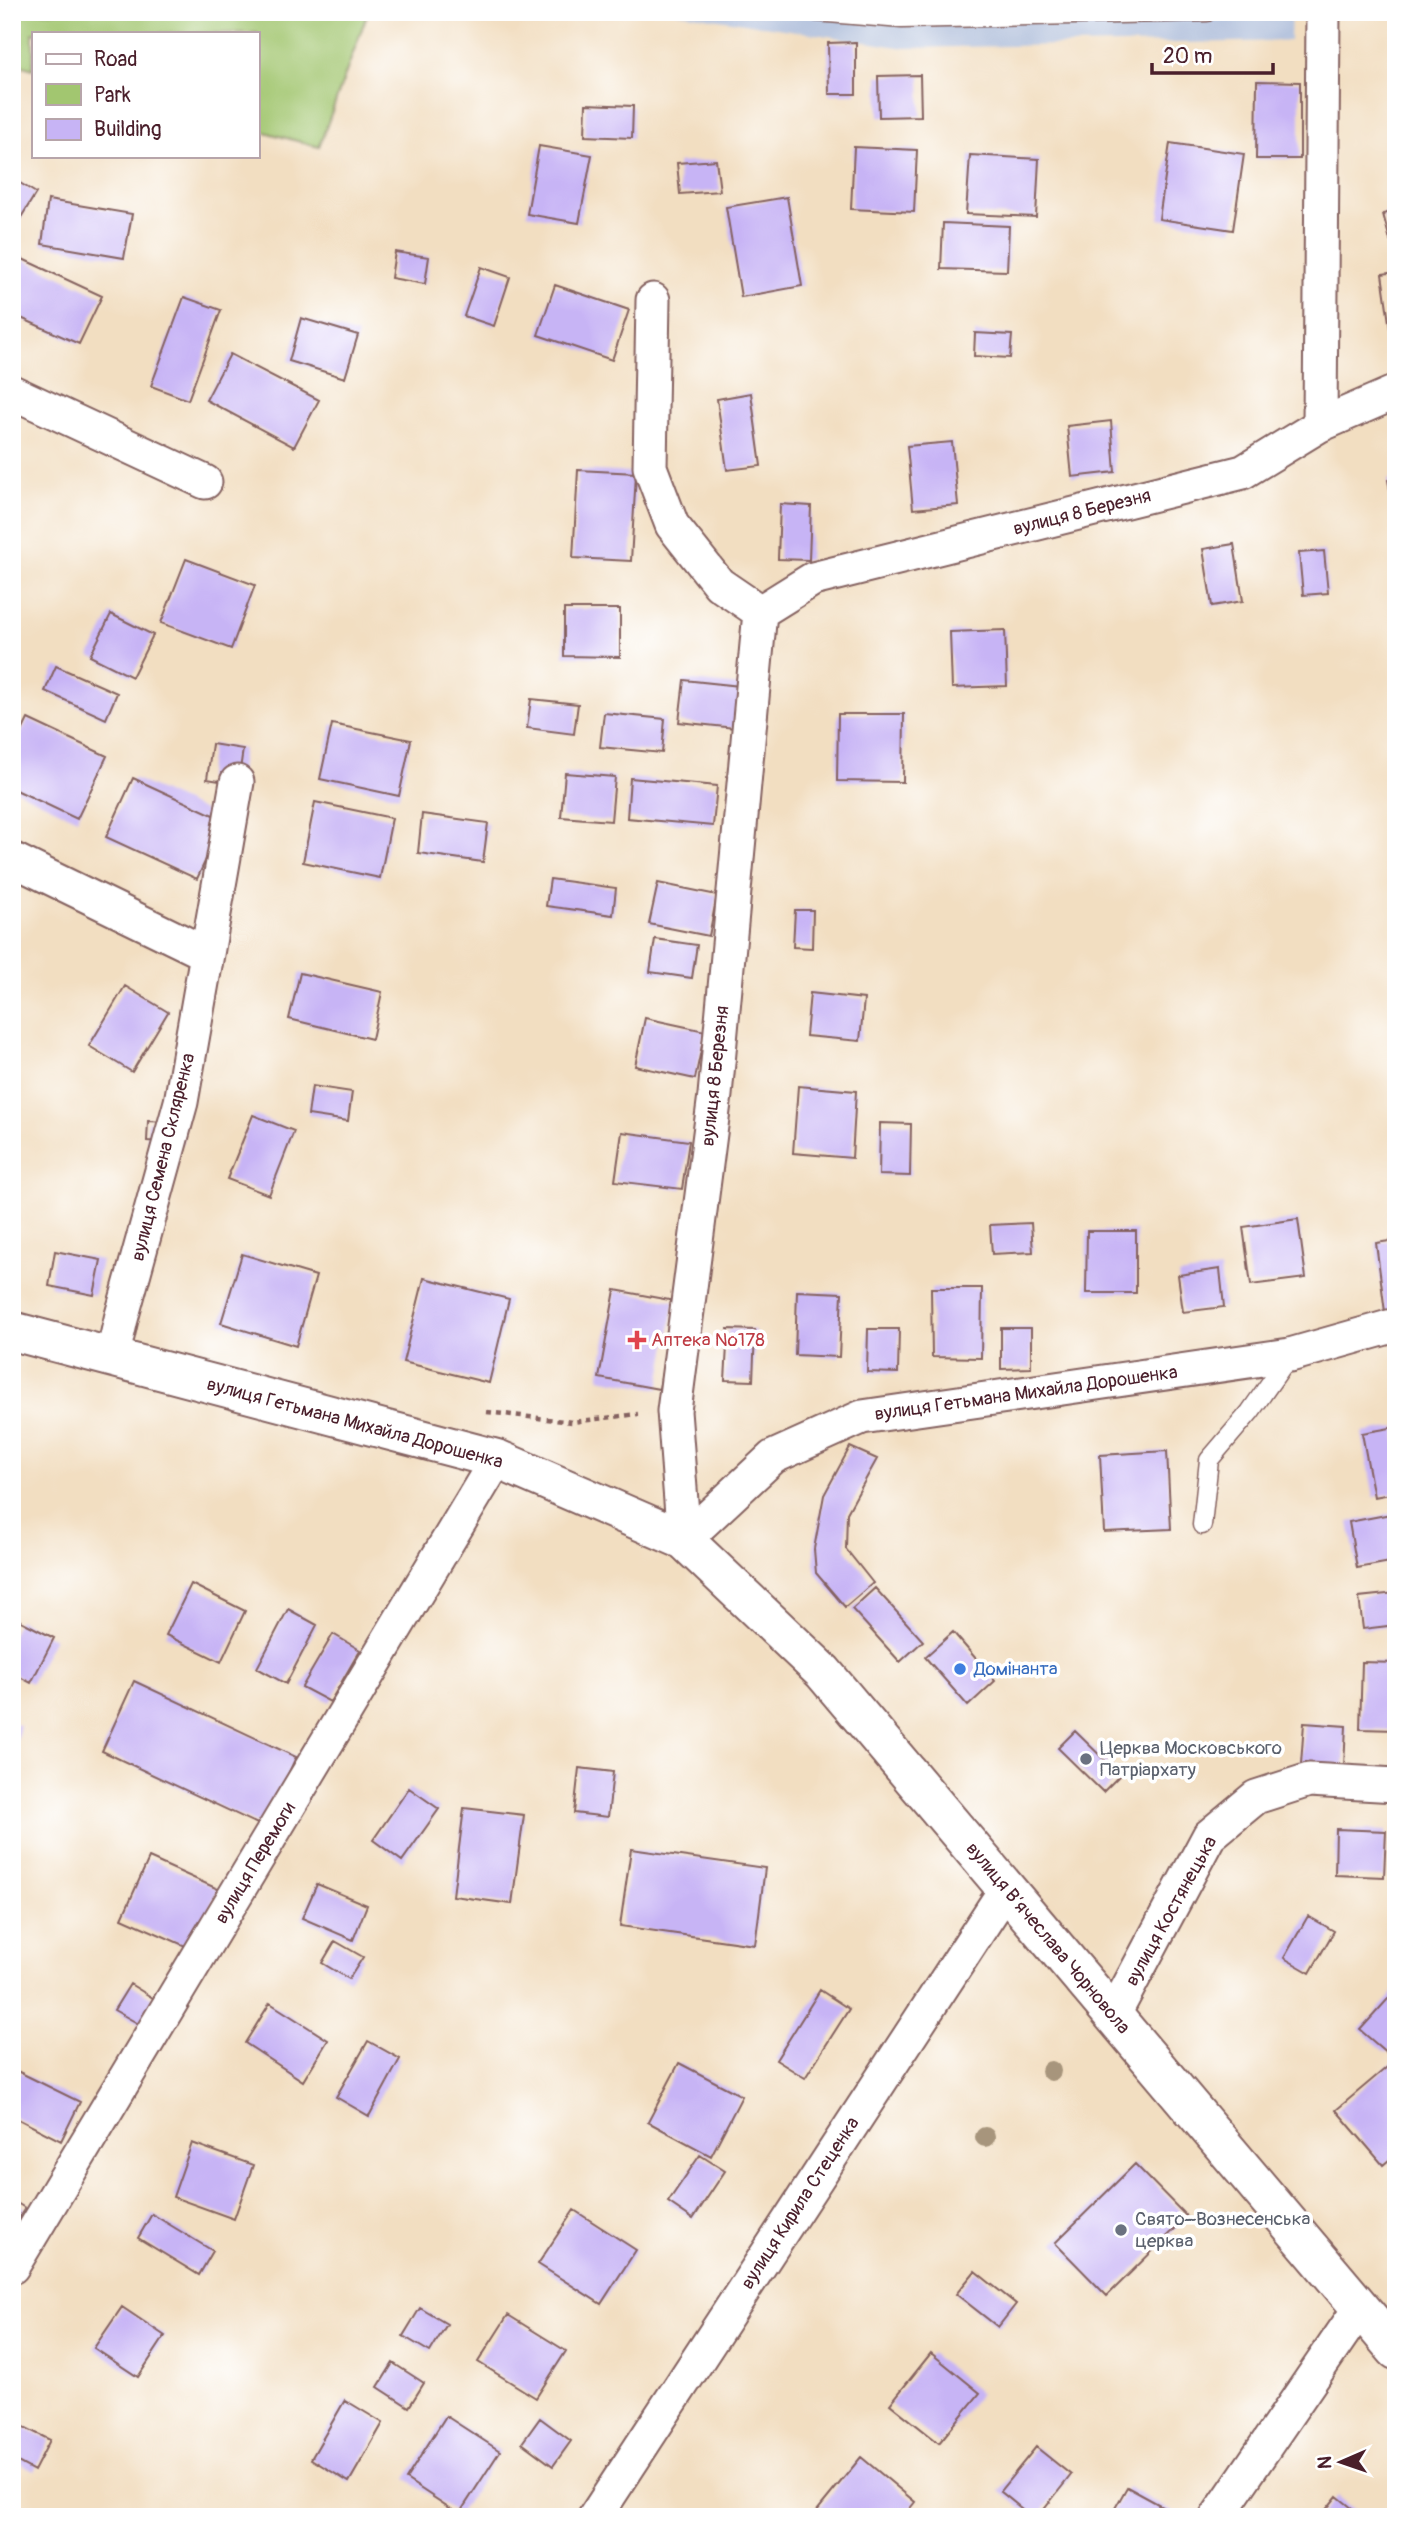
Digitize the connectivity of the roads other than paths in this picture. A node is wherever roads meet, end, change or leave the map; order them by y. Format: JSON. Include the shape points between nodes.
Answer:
{"nodes":[{"id":1,"x":816,"y":12,"type":"edge"},
{"id":2,"x":1207,"y":12,"type":"edge"},
{"id":3,"x":1324,"y":12,"type":"edge"},
{"id":4,"x":902,"y":16,"type":"edge"},
{"id":5,"x":653,"y":300,"type":"dead end"},
{"id":6,"x":12,"y":392,"type":"edge"},
{"id":7,"x":1396,"y":392,"type":"edge"},
{"id":8,"x":1320,"y":425,"type":"junction"},
{"id":9,"x":205,"y":482,"type":"dead end"},
{"id":10,"x":760,"y":612,"type":"junction"},
{"id":11,"x":237,"y":782,"type":"dead end"},
{"id":12,"x":12,"y":859,"type":"edge"},
{"id":13,"x":207,"y":954,"type":"junction"},
{"id":14,"x":1396,"y":1325,"type":"edge"},
{"id":15,"x":12,"y":1331,"type":"edge"},
{"id":16,"x":1290,"y":1355,"type":"junction"},
{"id":17,"x":112,"y":1359,"type":"junction"},
{"id":18,"x":497,"y":1459,"type":"junction"},
{"id":19,"x":1202,"y":1525,"type":"dead end"},
{"id":20,"x":684,"y":1540,"type":"junction"},
{"id":21,"x":1396,"y":1785,"type":"edge"},
{"id":22,"x":1006,"y":1889,"type":"junction"},
{"id":23,"x":1113,"y":2016,"type":"junction"},
{"id":24,"x":12,"y":2267,"type":"edge"},
{"id":25,"x":1360,"y":2308,"type":"junction"},
{"id":26,"x":1396,"y":2350,"type":"edge"},
{"id":27,"x":595,"y":2517,"type":"edge"},
{"id":28,"x":1217,"y":2517,"type":"edge"}],
"edges":[{"from":1,"to":4,"type":"lane"},
{"from":2,"to":4,"type":"lane"},
{"from":3,"to":8,"type":"street"},
{"from":5,"to":10,"type":"street","via":[[650,467],[672,525],[719,584]]},
{"from":6,"to":9,"type":"street"},
{"from":7,"to":8,"type":"street","name":"вулиця 8 Березня"},
{"from":8,"to":10,"type":"street","name":"вулиця 8 Березня","via":[[1243,472],[813,579]]},
{"from":10,"to":20,"type":"street","name":"вулиця 8 Березня","via":[[715,1095],[674,1411]]},
{"from":11,"to":13,"type":"street","name":"вулиця Семена Скляренка"},
{"from":12,"to":13,"type":"street"},
{"from":13,"to":17,"type":"street","name":"вулиця Семена Скляренка","via":[[181,1102]]},
{"from":14,"to":16,"type":"street","name":"вулиця Гетьмана Михайла Дорошенка"},
{"from":15,"to":17,"type":"street","name":"вулиця Гетьмана Михайла Дорошенка"},
{"from":16,"to":19,"type":"lane","via":[[1209,1460]]},
{"from":16,"to":20,"type":"street","name":"вулиця Гетьмана Михайла Дорошенка","via":[[862,1417],[773,1457]]},
{"from":17,"to":18,"type":"street","name":"вулиця Гетьмана Михайла Дорошенка"},
{"from":18,"to":20,"type":"street","name":"вулиця Гетьмана Михайла Дорошенка"},
{"from":18,"to":24,"type":"street","name":"вулиця Перемоги"},
{"from":20,"to":22,"type":"street","name":"вулиця Вʼячеслава Чорновола","via":[[823,1672]]},
{"from":21,"to":23,"type":"street","name":"вулиця Костянецька","via":[[1309,1780],[1256,1797],[1209,1836]]},
{"from":22,"to":23,"type":"street","name":"вулиця Вʼячеслава Чорновола"},
{"from":22,"to":27,"type":"street","name":"вулиця Кирила Стеценка"},
{"from":23,"to":25,"type":"street","name":"вулиця Вʼячеслава Чорновола"},
{"from":25,"to":26,"type":"street","name":"вулиця Вʼячеслава Чорновола"},
{"from":25,"to":28,"type":"street"}]}
